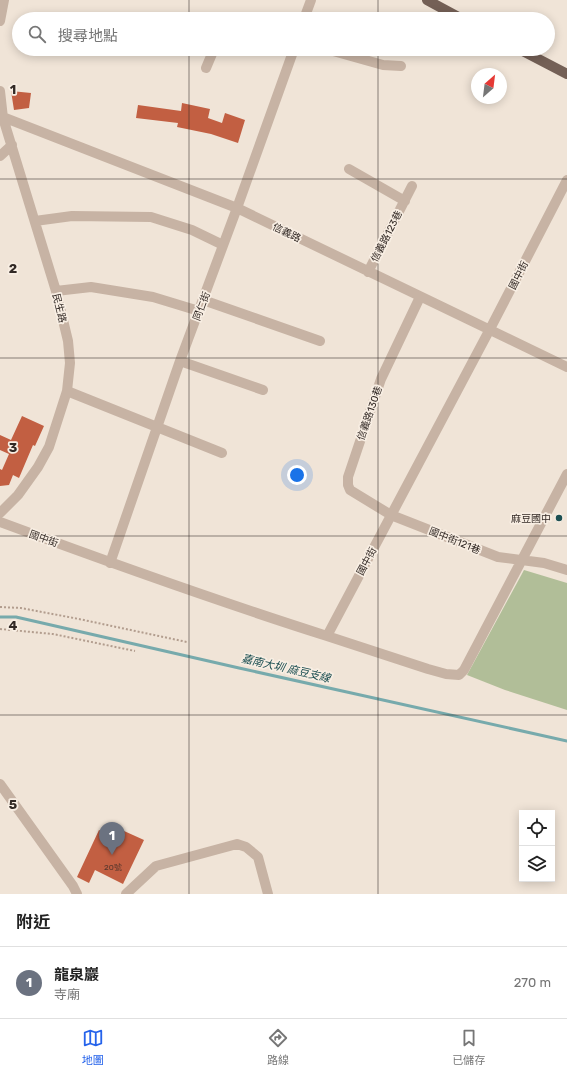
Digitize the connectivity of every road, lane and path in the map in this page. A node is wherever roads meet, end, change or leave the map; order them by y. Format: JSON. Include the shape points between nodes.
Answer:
{"nodes":[{"id":1,"x":4,"y":0,"type":"edge"},
{"id":2,"x":311,"y":0,"type":"edge"},
{"id":3,"x":427,"y":0,"type":"edge"},
{"id":4,"x":307,"y":12,"type":"edge"},
{"id":5,"x":449,"y":12,"type":"edge"},
{"id":6,"x":0,"y":21,"type":"edge"},
{"id":7,"x":211,"y":56,"type":"edge"},
{"id":8,"x":291,"y":56,"type":"edge"},
{"id":9,"x":351,"y":56,"type":"edge"},
{"id":10,"x":532,"y":56,"type":"edge"},
{"id":11,"x":401,"y":66,"type":"dead end"},
{"id":12,"x":206,"y":68,"type":"dead end"},
{"id":13,"x":567,"y":74,"type":"edge"},
{"id":14,"x":0,"y":91,"type":"edge"},
{"id":15,"x":2,"y":117,"type":"edge"},
{"id":16,"x":12,"y":145,"type":"junction"},
{"id":17,"x":0,"y":156,"type":"edge"},
{"id":18,"x":349,"y":169,"type":"dead end"},
{"id":19,"x":567,"y":180,"type":"edge"},
{"id":20,"x":412,"y":186,"type":"dead end"},
{"id":21,"x":564,"y":192,"type":"edge"},
{"id":22,"x":405,"y":201,"type":"junction"},
{"id":23,"x":237,"y":208,"type":"junction"},
{"id":24,"x":35,"y":221,"type":"junction"},
{"id":25,"x":223,"y":245,"type":"junction"},
{"id":26,"x":368,"y":272,"type":"junction"},
{"id":27,"x":56,"y":291,"type":"junction"},
{"id":28,"x":420,"y":297,"type":"junction"},
{"id":29,"x":203,"y":300,"type":"junction"},
{"id":30,"x":199,"y":311,"type":"junction"},
{"id":31,"x":490,"y":329,"type":"junction"},
{"id":32,"x":320,"y":341,"type":"dead end"},
{"id":33,"x":180,"y":361,"type":"junction"},
{"id":34,"x":567,"y":366,"type":"edge"},
{"id":35,"x":262,"y":390,"type":"dead end"},
{"id":36,"x":67,"y":391,"type":"junction"},
{"id":37,"x":158,"y":427,"type":"junction"},
{"id":38,"x":222,"y":452,"type":"dead end"},
{"id":39,"x":567,"y":474,"type":"edge"},
{"id":40,"x":0,"y":513,"type":"edge"},
{"id":41,"x":390,"y":514,"type":"junction"},
{"id":42,"x":0,"y":522,"type":"edge"},
{"id":43,"x":522,"y":560,"type":"junction"},
{"id":44,"x":110,"y":563,"type":"junction"},
{"id":45,"x":567,"y":570,"type":"edge"},
{"id":46,"x":0,"y":607,"type":"edge"},
{"id":47,"x":0,"y":629,"type":"edge"},
{"id":48,"x":326,"y":636,"type":"junction"},
{"id":49,"x":187,"y":642,"type":"dead end"},
{"id":50,"x":134,"y":651,"type":"dead end"},
{"id":51,"x":0,"y":784,"type":"edge"},
{"id":52,"x":77,"y":894,"type":"edge"},
{"id":53,"x":126,"y":894,"type":"edge"},
{"id":54,"x":268,"y":894,"type":"edge"}],
"edges":[{"from":1,"to":6,"type":"street"},
{"from":2,"to":4,"type":"street"},
{"from":3,"to":5,"type":"main road"},
{"from":7,"to":12,"type":"street"},
{"from":8,"to":23,"type":"street","name":"同仁街"},
{"from":9,"to":11,"type":"street","via":[[383,65]]},
{"from":10,"to":13,"type":"main road"},
{"from":14,"to":15,"type":"street","name":"民生路"},
{"from":15,"to":16,"type":"street","name":"民生路"},
{"from":15,"to":23,"type":"street","name":"信義路"},
{"from":16,"to":17,"type":"street"},
{"from":16,"to":24,"type":"street","name":"民生路"},
{"from":18,"to":22,"type":"street","name":"信義路123巷"},
{"from":19,"to":21,"type":"street","name":"國中街"},
{"from":20,"to":22,"type":"street","name":"信義路123巷"},
{"from":21,"to":31,"type":"street","name":"國中街"},
{"from":22,"to":26,"type":"street","name":"信義路123巷"},
{"from":23,"to":25,"type":"street","name":"同仁街"},
{"from":23,"to":26,"type":"street","name":"信義路"},
{"from":24,"to":25,"type":"street","via":[[72,216],[151,217],[192,230]]},
{"from":24,"to":27,"type":"street","name":"民生路"},
{"from":25,"to":29,"type":"street","name":"同仁街"},
{"from":26,"to":28,"type":"street","name":"信義路"},
{"from":27,"to":30,"type":"street","via":[[91,287],[153,297]]},
{"from":27,"to":36,"type":"street","name":"民生路","via":[[68,341],[70,374]]},
{"from":28,"to":31,"type":"street","name":"信義路"},
{"from":28,"to":41,"type":"street","name":"信義路130巷","via":[[381,378],[348,477],[350,490]]},
{"from":29,"to":30,"type":"street","name":"同仁街"},
{"from":29,"to":32,"type":"street"},
{"from":30,"to":33,"type":"street","name":"同仁街"},
{"from":31,"to":34,"type":"street","name":"信義路"},
{"from":31,"to":41,"type":"street","name":"國中街"},
{"from":33,"to":35,"type":"street"},
{"from":33,"to":37,"type":"street","name":"同仁街"},
{"from":36,"to":37,"type":"street"},
{"from":36,"to":40,"type":"street","name":"民生路","via":[[49,447],[18,495]]},
{"from":37,"to":38,"type":"street"},
{"from":37,"to":44,"type":"street","name":"同仁街"},
{"from":39,"to":43,"type":"street"},
{"from":41,"to":43,"type":"street","name":"國中街121巷","via":[[498,557]]},
{"from":41,"to":48,"type":"street","name":"國中街"},
{"from":42,"to":44,"type":"street","name":"國中街"},
{"from":43,"to":45,"type":"street","name":"國中街121巷"},
{"from":43,"to":48,"type":"street","via":[[464,670],[459,674],[446,674],[428,669]]},
{"from":44,"to":48,"type":"street","name":"國中街"},
{"from":46,"to":49,"type":"path","via":[[21,608],[80,619]]},
{"from":47,"to":50,"type":"path","via":[[53,634]]},
{"from":51,"to":52,"type":"street","via":[[74,886]]},
{"from":53,"to":54,"type":"street","via":[[156,866],[237,844],[246,847],[258,857]]}]}
